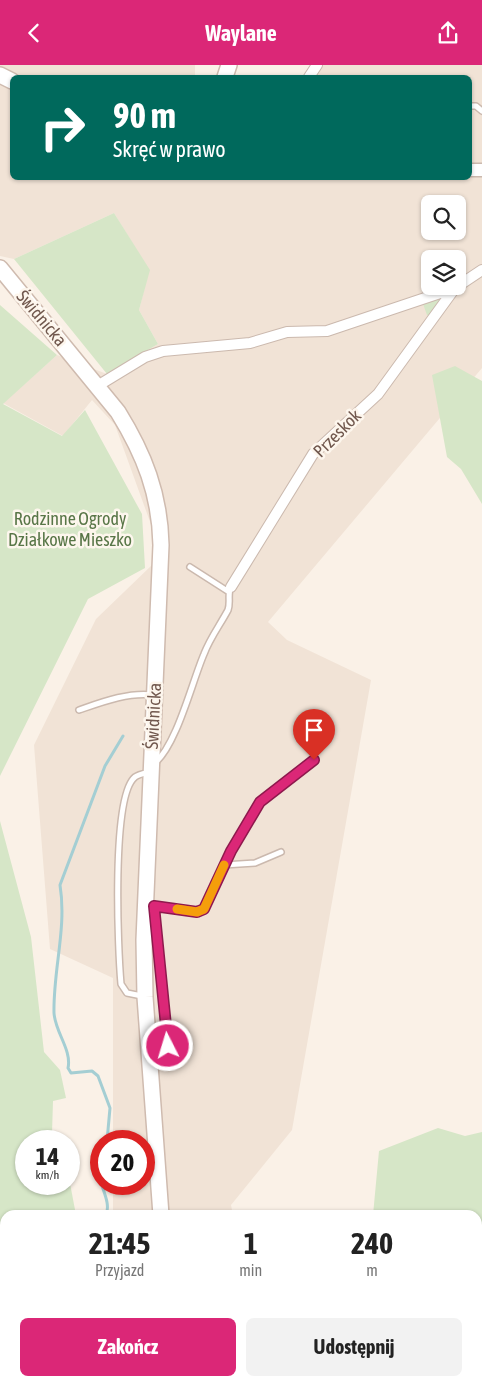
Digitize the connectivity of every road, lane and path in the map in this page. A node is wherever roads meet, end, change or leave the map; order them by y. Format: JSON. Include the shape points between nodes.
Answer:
{"nodes":[{"id":1,"x":0,"y":268,"type":"edge"},
{"id":2,"x":482,"y":271,"type":"edge"},
{"id":3,"x":466,"y":282,"type":"edge"},
{"id":4,"x":437,"y":295,"type":"edge"},
{"id":5,"x":451,"y":295,"type":"edge"},
{"id":6,"x":98,"y":385,"type":"junction"},
{"id":7,"x":190,"y":567,"type":"dead end"},
{"id":8,"x":230,"y":589,"type":"junction"},
{"id":9,"x":154,"y":695,"type":"junction"},
{"id":10,"x":79,"y":710,"type":"dead end"},
{"id":11,"x":314,"y":760,"type":"dead end"},
{"id":12,"x":150,"y":769,"type":"junction"},
{"id":13,"x":281,"y":852,"type":"dead end"},
{"id":14,"x":224,"y":865,"type":"junction"},
{"id":15,"x":149,"y":905,"type":"junction"},
{"id":16,"x":145,"y":997,"type":"junction"},
{"id":17,"x":169,"y":1063,"type":"dead end"},
{"id":18,"x":161,"y":1210,"type":"edge"}],
"edges":[{"from":1,"to":6,"type":"main road","name":"Świdnicka"},
{"from":2,"to":3,"type":"street","name":"Przeskok"},
{"from":4,"to":6,"type":"street","name":"Przeskok","via":[[327,331],[287,332],[250,343],[163,351],[145,357]]},
{"from":5,"to":8,"type":"street","name":"Przeskok","via":[[378,394],[313,455]]},
{"from":6,"to":9,"type":"main road","name":"Świdnicka","via":[[118,411],[143,456],[151,475],[160,517]]},
{"from":7,"to":8,"type":"lane"},
{"from":8,"to":12,"type":"lane","via":[[228,608],[204,653],[170,741]]},
{"from":9,"to":10,"type":"lane","via":[[114,699]]},
{"from":9,"to":12,"type":"main road","name":"Świdnicka"},
{"from":11,"to":14,"type":"lane","via":[[260,802]]},
{"from":12,"to":15,"type":"main road","name":"Świdnicka"},
{"from":12,"to":16,"type":"lane","via":[[135,777],[128,789],[121,829],[117,906],[121,984],[127,993]]},
{"from":13,"to":14,"type":"lane","via":[[256,863]]},
{"from":14,"to":15,"type":"lane","via":[[204,909],[197,912]]},
{"from":15,"to":16,"type":"main road","name":"Świdnicka"},
{"from":15,"to":17,"type":"lane"},
{"from":16,"to":18,"type":"main road","name":"Świdnicka"}]}
